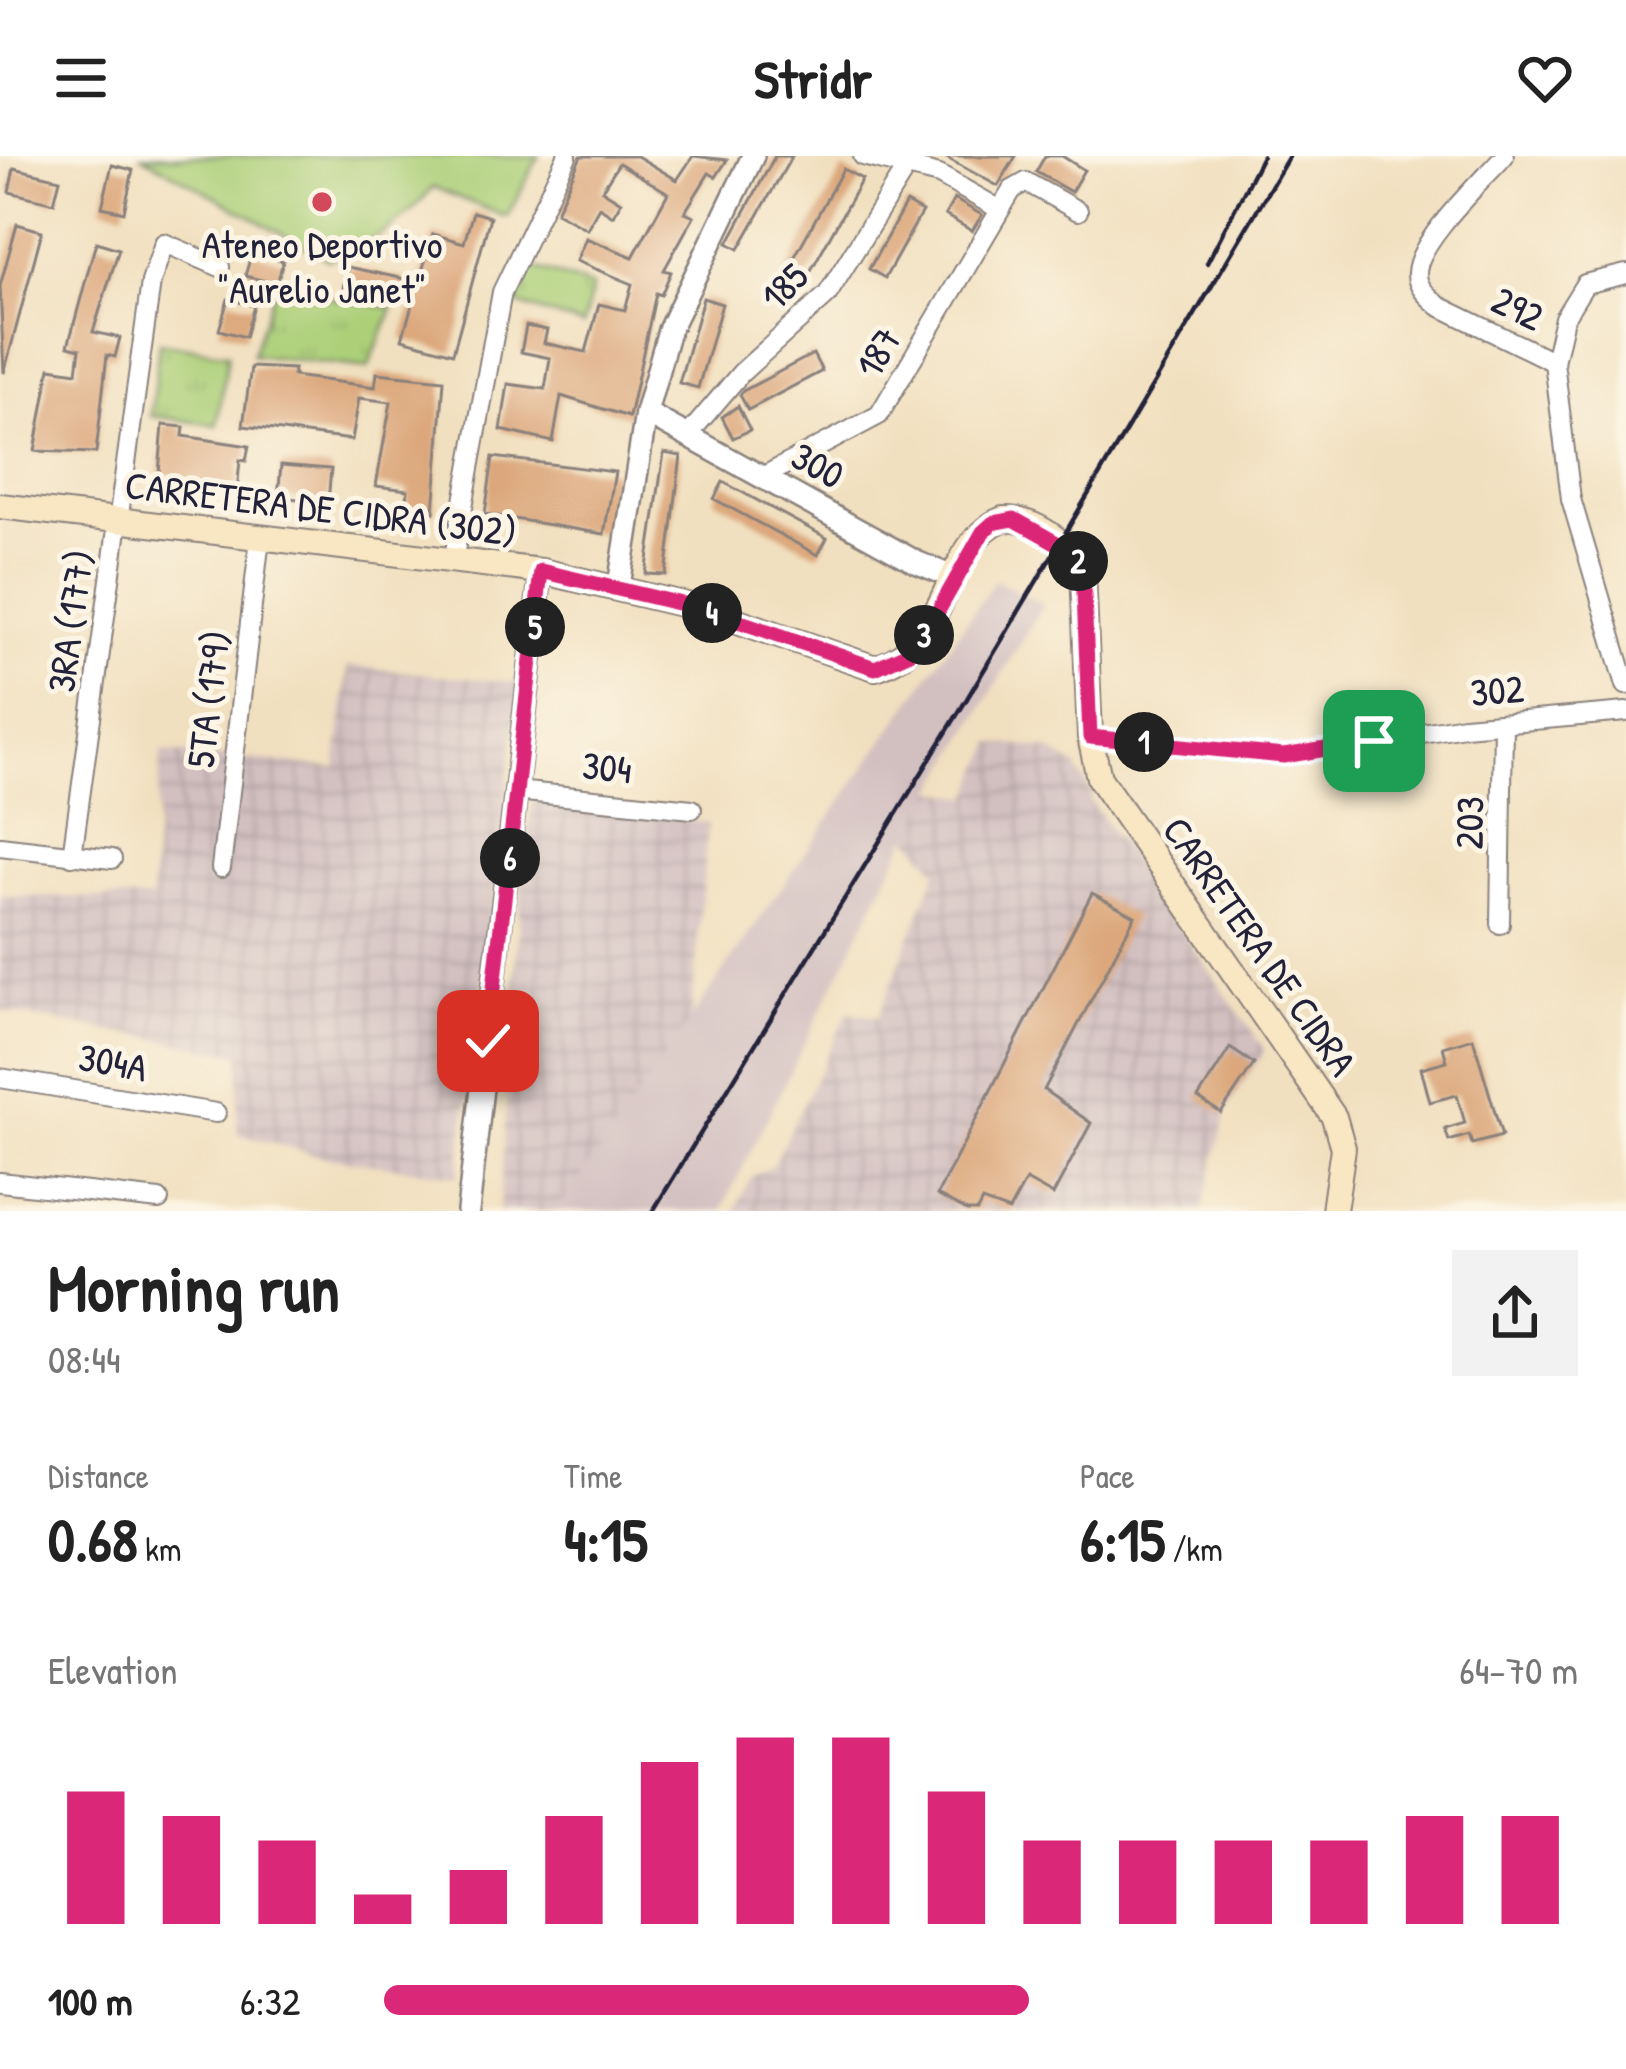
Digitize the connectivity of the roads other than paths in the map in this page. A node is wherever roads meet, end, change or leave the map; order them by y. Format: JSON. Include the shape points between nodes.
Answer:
{"nodes":[{"id":1,"x":567,"y":156,"type":"edge"},
{"id":2,"x":753,"y":156,"type":"edge"},
{"id":3,"x":863,"y":156,"type":"edge"},
{"id":4,"x":1504,"y":156,"type":"edge"},
{"id":5,"x":906,"y":168,"type":"junction"},
{"id":6,"x":999,"y":209,"type":"junction"},
{"id":7,"x":1078,"y":211,"type":"dead end"},
{"id":8,"x":220,"y":266,"type":"dead end"},
{"id":9,"x":1626,"y":274,"type":"edge"},
{"id":10,"x":1554,"y":362,"type":"junction"},
{"id":11,"x":646,"y":413,"type":"junction"},
{"id":12,"x":689,"y":434,"type":"junction"},
{"id":13,"x":764,"y":476,"type":"junction"},
{"id":14,"x":0,"y":506,"type":"edge"},
{"id":15,"x":116,"y":519,"type":"junction"},
{"id":16,"x":1044,"y":532,"type":"joint"},
{"id":17,"x":260,"y":538,"type":"junction"},
{"id":18,"x":453,"y":562,"type":"junction"},
{"id":19,"x":541,"y":571,"type":"junction"},
{"id":20,"x":955,"y":578,"type":"junction"},
{"id":21,"x":620,"y":586,"type":"junction"},
{"id":22,"x":1626,"y":685,"type":"edge"},
{"id":23,"x":1626,"y":712,"type":"edge"},
{"id":24,"x":1503,"y":723,"type":"junction"},
{"id":25,"x":1090,"y":737,"type":"junction"},
{"id":26,"x":516,"y":791,"type":"junction"},
{"id":27,"x":692,"y":809,"type":"dead end"},
{"id":28,"x":0,"y":846,"type":"edge"},
{"id":29,"x":72,"y":856,"type":"junction"},
{"id":30,"x":112,"y":859,"type":"dead end"},
{"id":31,"x":221,"y":868,"type":"dead end"},
{"id":32,"x":1500,"y":924,"type":"dead end"},
{"id":33,"x":0,"y":1078,"type":"edge"},
{"id":34,"x":216,"y":1113,"type":"dead end"},
{"id":35,"x":0,"y":1182,"type":"edge"},
{"id":36,"x":159,"y":1200,"type":"dead end"},
{"id":37,"x":467,"y":1211,"type":"edge"},
{"id":38,"x":1334,"y":1211,"type":"edge"}],
"edges":[{"from":1,"to":18,"type":"street","via":[[502,292]]},
{"from":2,"to":11,"type":"street","via":[[676,310]]},
{"from":3,"to":5,"type":"street"},
{"from":4,"to":10,"type":"street","name":"292","via":[[1428,244],[1417,273],[1439,306]]},
{"from":5,"to":6,"type":"street","via":[[939,175]]},
{"from":5,"to":12,"type":"street","name":"185","via":[[827,295]]},
{"from":6,"to":7,"type":"street","via":[[1026,182]]},
{"from":6,"to":13,"type":"street","name":"187","via":[[879,416]]},
{"from":8,"to":15,"type":"street","name":"3RA (177)","via":[[164,243],[151,282]]},
{"from":9,"to":10,"type":"street","name":"292","via":[[1585,284],[1564,318]]},
{"from":10,"to":22,"type":"street","via":[[1571,499]]},
{"from":11,"to":12,"type":"street","name":"300"},
{"from":11,"to":21,"type":"street"},
{"from":12,"to":13,"type":"street","name":"300"},
{"from":13,"to":20,"type":"street","name":"300"},
{"from":14,"to":15,"type":"main road","name":"CARRETERA DE CIDRA (302)"},
{"from":15,"to":17,"type":"main road","name":"CARRETERA DE CIDRA (302)"},
{"from":15,"to":29,"type":"street","name":"3RA (177)"},
{"from":16,"to":20,"type":"main road","name":"CARRETERA DE CIDRA (302)","via":[[1014,519],[993,523]]},
{"from":16,"to":25,"type":"main road","name":"CARRETERA DE CIDRA","via":[[1071,551],[1086,582]]},
{"from":17,"to":18,"type":"main road","name":"CARRETERA DE CIDRA (302)"},
{"from":17,"to":31,"type":"street","name":"5TA (179)"},
{"from":18,"to":19,"type":"main road","name":"CARRETERA DE CIDRA (302)"},
{"from":19,"to":21,"type":"main road","name":"CARRETERA DE CIDRA (302)"},
{"from":19,"to":26,"type":"street"},
{"from":20,"to":21,"type":"main road","name":"CARRETERA DE CIDRA (302)","via":[[908,653],[875,668]]},
{"from":23,"to":24,"type":"street","name":"302"},
{"from":24,"to":25,"type":"street","name":"302","via":[[1284,756]]},
{"from":24,"to":32,"type":"street","name":"203"},
{"from":25,"to":38,"type":"main road","name":"CARRETERA DE CIDRA","via":[[1106,789],[1334,1117],[1343,1148]]},
{"from":26,"to":27,"type":"street","name":"304"},
{"from":26,"to":37,"type":"street"},
{"from":28,"to":29,"type":"street"},
{"from":29,"to":30,"type":"street"},
{"from":33,"to":34,"type":"street","name":"304A"},
{"from":35,"to":36,"type":"street"}]}
